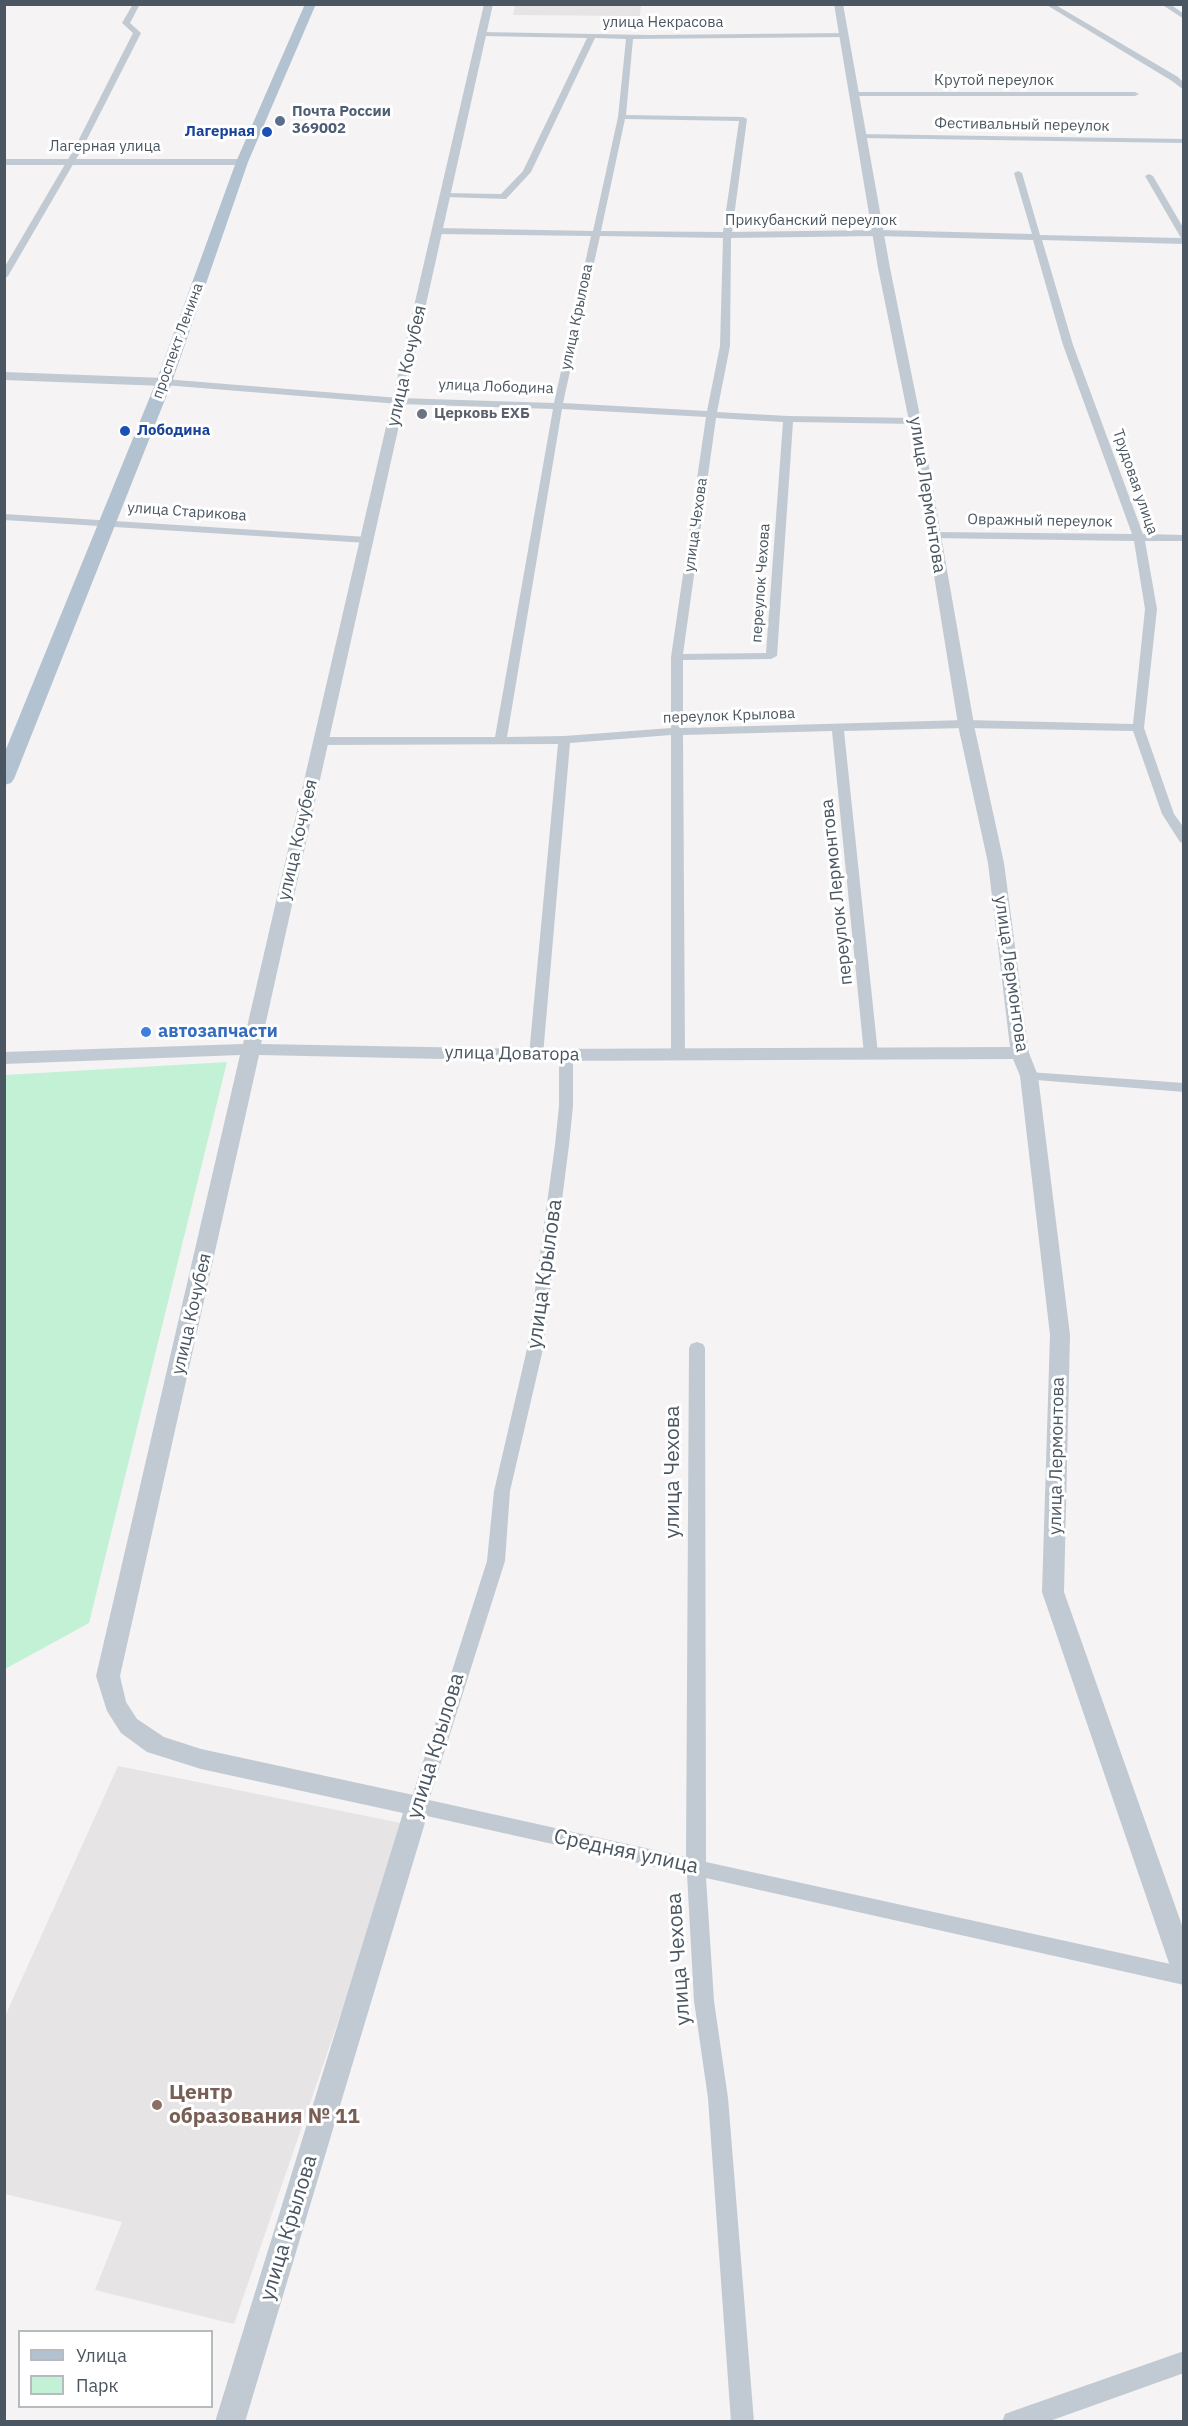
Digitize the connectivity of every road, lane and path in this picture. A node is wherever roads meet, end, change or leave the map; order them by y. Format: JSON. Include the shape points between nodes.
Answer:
{"nodes":[{"id":1,"x":137,"y":4,"type":"edge"},
{"id":2,"x":311,"y":4,"type":"edge"},
{"id":3,"x":489,"y":4,"type":"edge"},
{"id":4,"x":838,"y":4,"type":"edge"},
{"id":5,"x":1048,"y":4,"type":"edge"},
{"id":6,"x":1164,"y":4,"type":"edge"},
{"id":7,"x":1184,"y":17,"type":"edge"},
{"id":8,"x":483,"y":34,"type":"junction"},
{"id":9,"x":843,"y":35,"type":"junction"},
{"id":10,"x":592,"y":36,"type":"junction"},
{"id":11,"x":630,"y":37,"type":"junction"},
{"id":12,"x":1184,"y":88,"type":"edge"},
{"id":13,"x":854,"y":94,"type":"junction"},
{"id":14,"x":1136,"y":94,"type":"dead end"},
{"id":15,"x":622,"y":117,"type":"junction"},
{"id":16,"x":861,"y":136,"type":"junction"},
{"id":17,"x":1184,"y":141,"type":"edge"},
{"id":18,"x":4,"y":162,"type":"edge"},
{"id":19,"x":70,"y":162,"type":"junction"},
{"id":20,"x":242,"y":162,"type":"junction"},
{"id":21,"x":1018,"y":173,"type":"dead end"},
{"id":22,"x":1149,"y":176,"type":"dead end"},
{"id":23,"x":446,"y":195,"type":"junction"},
{"id":24,"x":438,"y":231,"type":"junction"},
{"id":25,"x":595,"y":232,"type":"junction"},
{"id":26,"x":878,"y":233,"type":"junction"},
{"id":27,"x":727,"y":235,"type":"junction"},
{"id":28,"x":1037,"y":237,"type":"junction"},
{"id":29,"x":1184,"y":239,"type":"edge"},
{"id":30,"x":4,"y":276,"type":"edge"},
{"id":31,"x":4,"y":376,"type":"edge"},
{"id":32,"x":164,"y":382,"type":"junction"},
{"id":33,"x":399,"y":401,"type":"junction"},
{"id":34,"x":558,"y":406,"type":"junction"},
{"id":35,"x":711,"y":416,"type":"junction"},
{"id":36,"x":788,"y":419,"type":"junction"},
{"id":37,"x":915,"y":421,"type":"junction"},
{"id":38,"x":4,"y":518,"type":"edge"},
{"id":39,"x":106,"y":522,"type":"junction"},
{"id":40,"x":933,"y":535,"type":"junction"},
{"id":41,"x":1139,"y":538,"type":"junction"},
{"id":42,"x":1184,"y":538,"type":"edge"},
{"id":43,"x":367,"y":540,"type":"junction"},
{"id":44,"x":677,"y":657,"type":"junction"},
{"id":45,"x":966,"y":724,"type":"junction"},
{"id":46,"x":838,"y":727,"type":"junction"},
{"id":47,"x":1138,"y":728,"type":"junction"},
{"id":48,"x":677,"y":732,"type":"junction"},
{"id":49,"x":500,"y":740,"type":"junction"},
{"id":50,"x":564,"y":740,"type":"junction"},
{"id":51,"x":321,"y":741,"type":"junction"},
{"id":52,"x":4,"y":779,"type":"edge"},
{"id":53,"x":1184,"y":839,"type":"edge"},
{"id":54,"x":250,"y":1049,"type":"junction"},
{"id":55,"x":1020,"y":1053,"type":"junction"},
{"id":56,"x":871,"y":1054,"type":"junction"},
{"id":57,"x":536,"y":1055,"type":"junction"},
{"id":58,"x":566,"y":1055,"type":"junction"},
{"id":59,"x":678,"y":1055,"type":"junction"},
{"id":60,"x":4,"y":1058,"type":"edge"},
{"id":61,"x":1029,"y":1076,"type":"junction"},
{"id":62,"x":1183,"y":1088,"type":"edge"},
{"id":63,"x":697,"y":1348,"type":"dead end"},
{"id":64,"x":108,"y":1676,"type":"joint"},
{"id":65,"x":418,"y":1806,"type":"junction"},
{"id":66,"x":696,"y":1868,"type":"junction"},
{"id":67,"x":1184,"y":1969,"type":"edge"},
{"id":68,"x":1184,"y":1976,"type":"edge"},
{"id":69,"x":1184,"y":2362,"type":"edge"},
{"id":70,"x":230,"y":2421,"type":"edge"},
{"id":71,"x":743,"y":2421,"type":"edge"},
{"id":72,"x":1013,"y":2421,"type":"edge"}],
"edges":[{"from":1,"to":19,"type":"street","via":[[126,23],[137,33]]},
{"from":2,"to":20,"type":"main road","name":"проспект Ленина"},
{"from":3,"to":8,"type":"street","name":"улица Кочубея"},
{"from":4,"to":9,"type":"street","name":"улица Лермонтова"},
{"from":5,"to":12,"type":"street"},
{"from":6,"to":7,"type":"street"},
{"from":8,"to":10,"type":"street","name":"улица Некрасова"},
{"from":8,"to":23,"type":"street","name":"улица Кочубея"},
{"from":9,"to":11,"type":"street","name":"улица Некрасова"},
{"from":9,"to":13,"type":"street","name":"улица Лермонтова"},
{"from":10,"to":11,"type":"street","name":"улица Некрасова"},
{"from":10,"to":23,"type":"street","via":[[527,172],[503,197]]},
{"from":11,"to":15,"type":"street","name":"улица Крылова"},
{"from":13,"to":14,"type":"street","name":"Крутой переулок"},
{"from":13,"to":16,"type":"street","name":"улица Лермонтова"},
{"from":15,"to":25,"type":"street","name":"улица Крылова"},
{"from":15,"to":27,"type":"street","name":"улица Чехова","via":[[743,119]]},
{"from":16,"to":17,"type":"street","name":"Фестивальный переулок"},
{"from":16,"to":26,"type":"street","name":"улица Лермонтова"},
{"from":18,"to":19,"type":"street","name":"Лагерная улица"},
{"from":19,"to":20,"type":"street","name":"Лагерная улица"},
{"from":19,"to":30,"type":"street"},
{"from":20,"to":32,"type":"main road","name":"проспект Ленина"},
{"from":21,"to":28,"type":"street","name":"Трудовая улица"},
{"from":22,"to":29,"type":"street"},
{"from":23,"to":24,"type":"street","name":"улица Кочубея"},
{"from":24,"to":25,"type":"street","name":"Прикубанский переулок"},
{"from":24,"to":33,"type":"street","name":"улица Кочубея"},
{"from":25,"to":27,"type":"street","name":"Прикубанский переулок"},
{"from":25,"to":34,"type":"street","name":"улица Крылова"},
{"from":26,"to":27,"type":"street","name":"Прикубанский переулок"},
{"from":26,"to":28,"type":"street","name":"Прикубанский переулок"},
{"from":26,"to":37,"type":"street","name":"улица Лермонтова"},
{"from":27,"to":35,"type":"street","name":"улица Чехова","via":[[725,346]]},
{"from":28,"to":29,"type":"street","name":"Прикубанский переулок"},
{"from":28,"to":41,"type":"street","name":"Трудовая улица","via":[[1068,345]]},
{"from":31,"to":32,"type":"street","name":"улица Лободина"},
{"from":32,"to":33,"type":"street","name":"улица Лободина"},
{"from":32,"to":39,"type":"main road","name":"проспект Ленина"},
{"from":33,"to":34,"type":"street","name":"улица Лободина"},
{"from":33,"to":43,"type":"street","name":"улица Кочубея"},
{"from":34,"to":35,"type":"street","name":"улица Лободина"},
{"from":34,"to":49,"type":"street","name":"улица Крылова"},
{"from":35,"to":36,"type":"street","name":"улица Лободина"},
{"from":35,"to":44,"type":"street","name":"улица Чехова"},
{"from":36,"to":37,"type":"street","name":"улица Лободина"},
{"from":36,"to":44,"type":"street","name":"переулок Чехова","via":[[771,656]]},
{"from":37,"to":40,"type":"street","name":"улица Лермонтова"},
{"from":38,"to":39,"type":"street","name":"улица Старикова"},
{"from":39,"to":43,"type":"street","name":"улица Старикова"},
{"from":39,"to":52,"type":"main road","name":"проспект Ленина"},
{"from":40,"to":41,"type":"street","name":"Овражный переулок"},
{"from":40,"to":45,"type":"street","name":"улица Лермонтова"},
{"from":41,"to":42,"type":"street","name":"Овражный переулок"},
{"from":41,"to":47,"type":"street","name":"Трудовая улица","via":[[1151,609]]},
{"from":43,"to":51,"type":"street","name":"улица Кочубея"},
{"from":44,"to":48,"type":"street","name":"улица Чехова"},
{"from":45,"to":46,"type":"street","name":"переулок Крылова"},
{"from":45,"to":47,"type":"street","name":"переулок Крылова"},
{"from":45,"to":55,"type":"street","name":"улица Лермонтова","via":[[996,863]]},
{"from":46,"to":48,"type":"street","name":"переулок Крылова"},
{"from":46,"to":56,"type":"street","name":"переулок Лермонтова"},
{"from":47,"to":53,"type":"street","name":"Трудовая улица","via":[[1168,814]]},
{"from":48,"to":50,"type":"street","name":"переулок Крылова"},
{"from":48,"to":59,"type":"street","name":"улица Чехова"},
{"from":49,"to":50,"type":"street","name":"переулок Крылова"},
{"from":49,"to":51,"type":"street","name":"переулок Крылова"},
{"from":50,"to":57,"type":"street"},
{"from":51,"to":54,"type":"street","name":"улица Кочубея"},
{"from":54,"to":57,"type":"street","name":"улица Доватора"},
{"from":54,"to":60,"type":"street","name":"улица Доватора"},
{"from":54,"to":64,"type":"street","name":"улица Кочубея"},
{"from":55,"to":56,"type":"street","name":"улица Доватора"},
{"from":55,"to":61,"type":"street","name":"улица Лермонтова"},
{"from":56,"to":59,"type":"street","name":"улица Доватора"},
{"from":57,"to":58,"type":"street","name":"улица Доватора"},
{"from":58,"to":59,"type":"street","name":"улица Доватора"},
{"from":58,"to":65,"type":"street","name":"улица Крылова","via":[[562,1145],[535,1349],[502,1491],[496,1561]]},
{"from":61,"to":62,"type":"street"},
{"from":61,"to":67,"type":"street","name":"улица Лермонтова","via":[[1060,1335],[1053,1592]]},
{"from":63,"to":66,"type":"street","name":"улица Чехова"},
{"from":64,"to":65,"type":"street","name":"Средняя улица","via":[[115,1704],[129,1726],[156,1745],[201,1759]]},
{"from":65,"to":66,"type":"street","name":"Средняя улица"},
{"from":65,"to":70,"type":"street","name":"улица Крылова"},
{"from":66,"to":68,"type":"street","name":"Средняя улица"},
{"from":66,"to":71,"type":"street","name":"улица Чехова","via":[[704,2001],[718,2098]]},
{"from":69,"to":72,"type":"street"}]}
